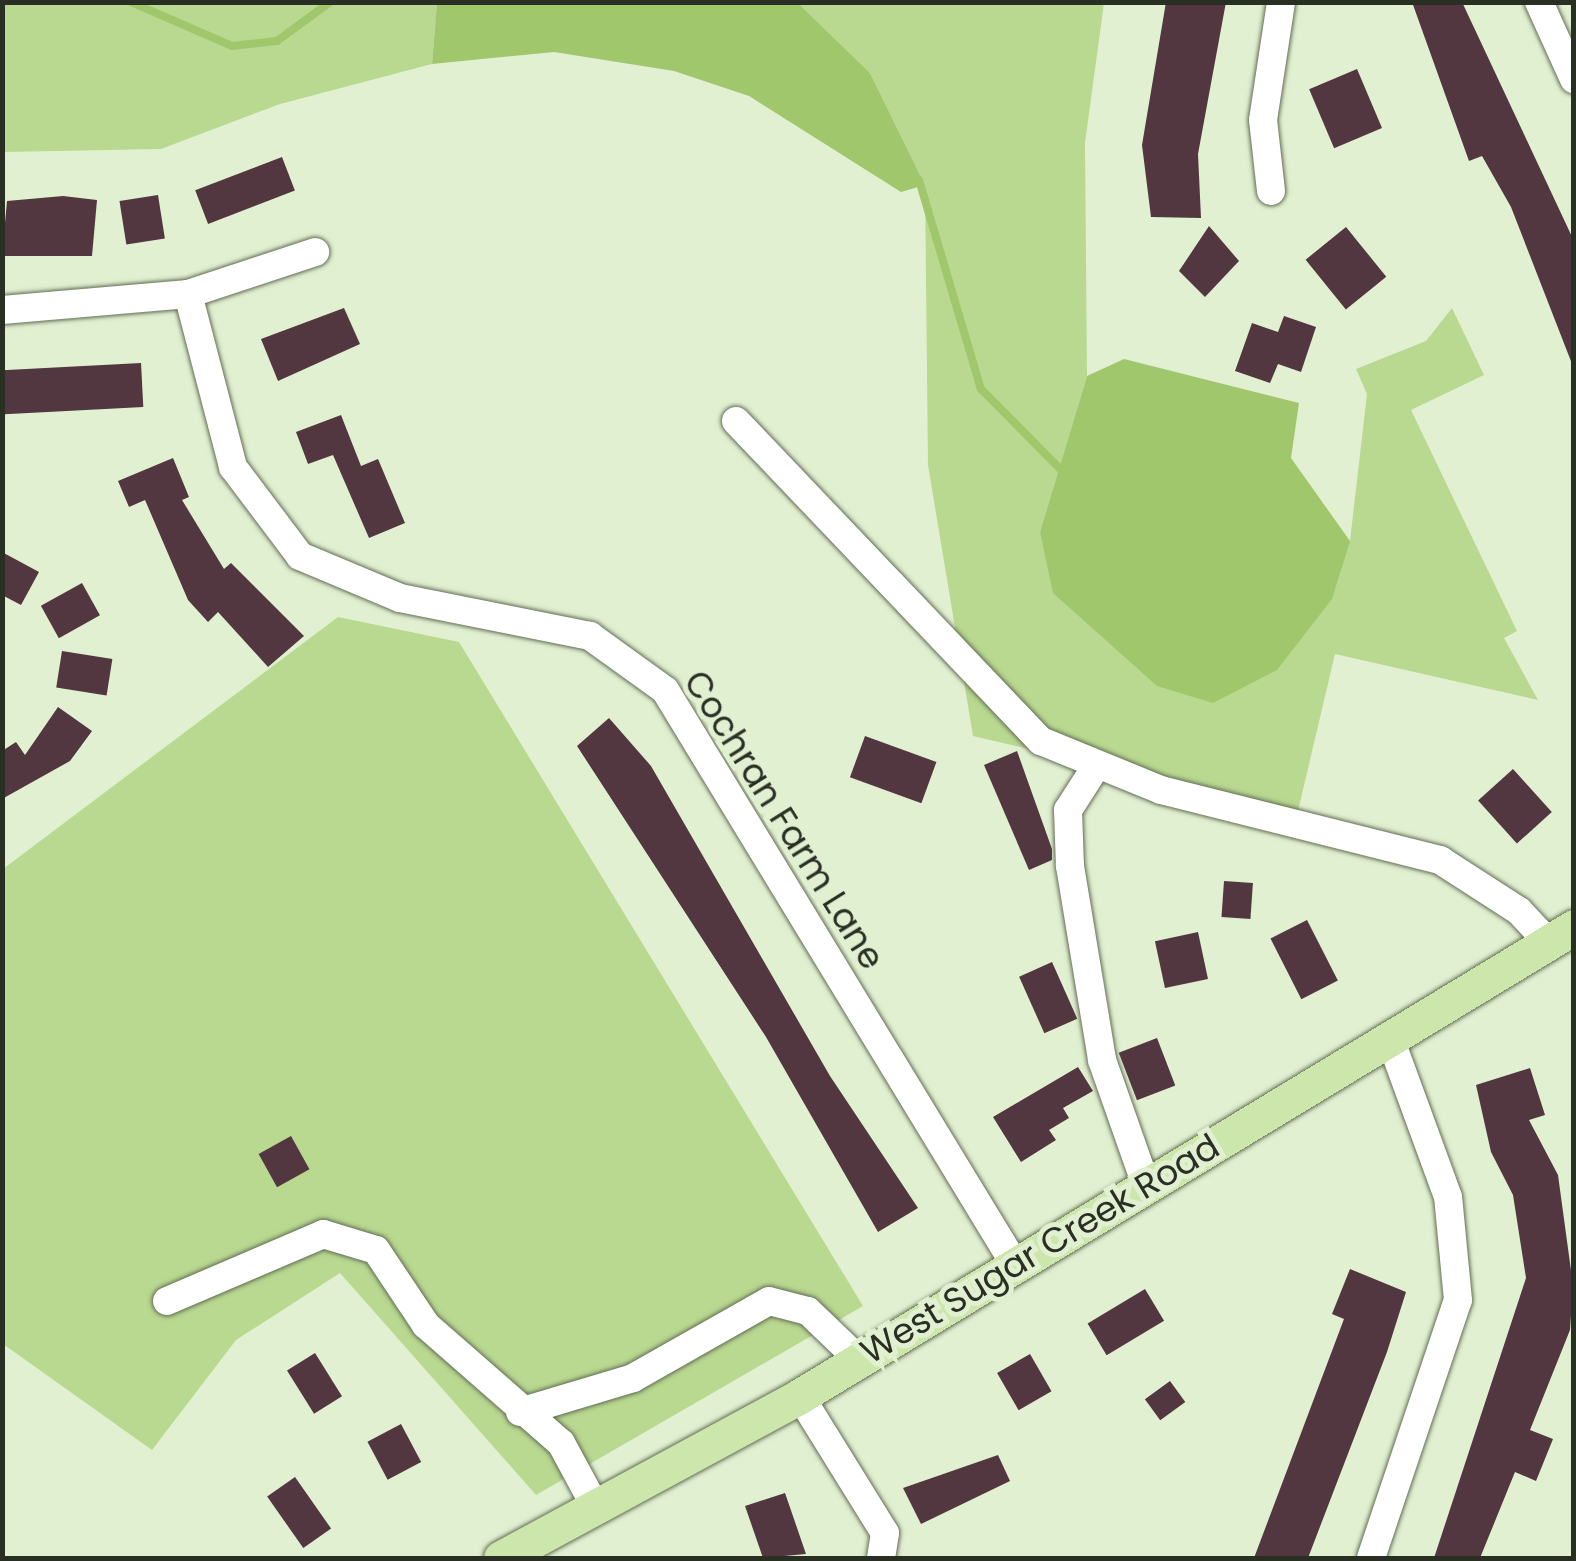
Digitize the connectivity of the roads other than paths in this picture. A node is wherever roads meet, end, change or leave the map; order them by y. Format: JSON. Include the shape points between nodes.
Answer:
{"nodes":[{"id":1,"x":1280,"y":2,"type":"edge"},
{"id":2,"x":1539,"y":2,"type":"edge"},
{"id":3,"x":1574,"y":78,"type":"edge"},
{"id":4,"x":1271,"y":191,"type":"dead end"},
{"id":5,"x":315,"y":252,"type":"dead end"},
{"id":6,"x":188,"y":294,"type":"junction"},
{"id":7,"x":2,"y":310,"type":"edge"},
{"id":8,"x":736,"y":422,"type":"dead end"},
{"id":9,"x":1095,"y":768,"type":"junction"},
{"id":10,"x":1561,"y":935,"type":"edge"},
{"id":11,"x":1389,"y":1036,"type":"junction"},
{"id":12,"x":1146,"y":1185,"type":"junction"},
{"id":13,"x":1014,"y":1263,"type":"junction"},
{"id":14,"x":167,"y":1301,"type":"dead end"},
{"id":15,"x":858,"y":1360,"type":"junction"},
{"id":16,"x":800,"y":1396,"type":"junction"},
{"id":17,"x":520,"y":1412,"type":"junction"},
{"id":18,"x":596,"y":1506,"type":"junction"},
{"id":19,"x":501,"y":1558,"type":"edge"},
{"id":20,"x":881,"y":1558,"type":"edge"},
{"id":21,"x":1371,"y":1558,"type":"edge"}],
"edges":[{"from":1,"to":4,"type":"street","via":[[1263,120]]},
{"from":2,"to":3,"type":"street"},
{"from":5,"to":6,"type":"street"},
{"from":6,"to":7,"type":"street"},
{"from":6,"to":13,"type":"street","name":"Cochran Farm Lane","via":[[233,467],[300,556],[400,598],[590,636],[664,690]]},
{"from":8,"to":9,"type":"street","via":[[1018,722]]},
{"from":9,"to":10,"type":"street","via":[[1440,860]]},
{"from":9,"to":12,"type":"street","via":[[1068,810],[1070,866],[1102,1060]]},
{"from":10,"to":11,"type":"main road","name":"West Sugar Creek Road"},
{"from":11,"to":12,"type":"main road","name":"West Sugar Creek Road"},
{"from":11,"to":21,"type":"street","via":[[1448,1197],[1458,1300]]},
{"from":12,"to":13,"type":"main road","name":"West Sugar Creek Road"},
{"from":13,"to":15,"type":"main road","name":"West Sugar Creek Road"},
{"from":14,"to":17,"type":"street","via":[[323,1234],[376,1250],[426,1324]]},
{"from":15,"to":16,"type":"main road","name":"West Sugar Creek Road"},
{"from":15,"to":17,"type":"street","via":[[808,1311],[769,1301],[633,1378]]},
{"from":16,"to":18,"type":"main road","name":"West Sugar Creek Road"},
{"from":16,"to":20,"type":"street","via":[[885,1533]]},
{"from":17,"to":18,"type":"street","via":[[561,1443]]},
{"from":18,"to":19,"type":"main road","name":"West Sugar Creek Road"}]}
